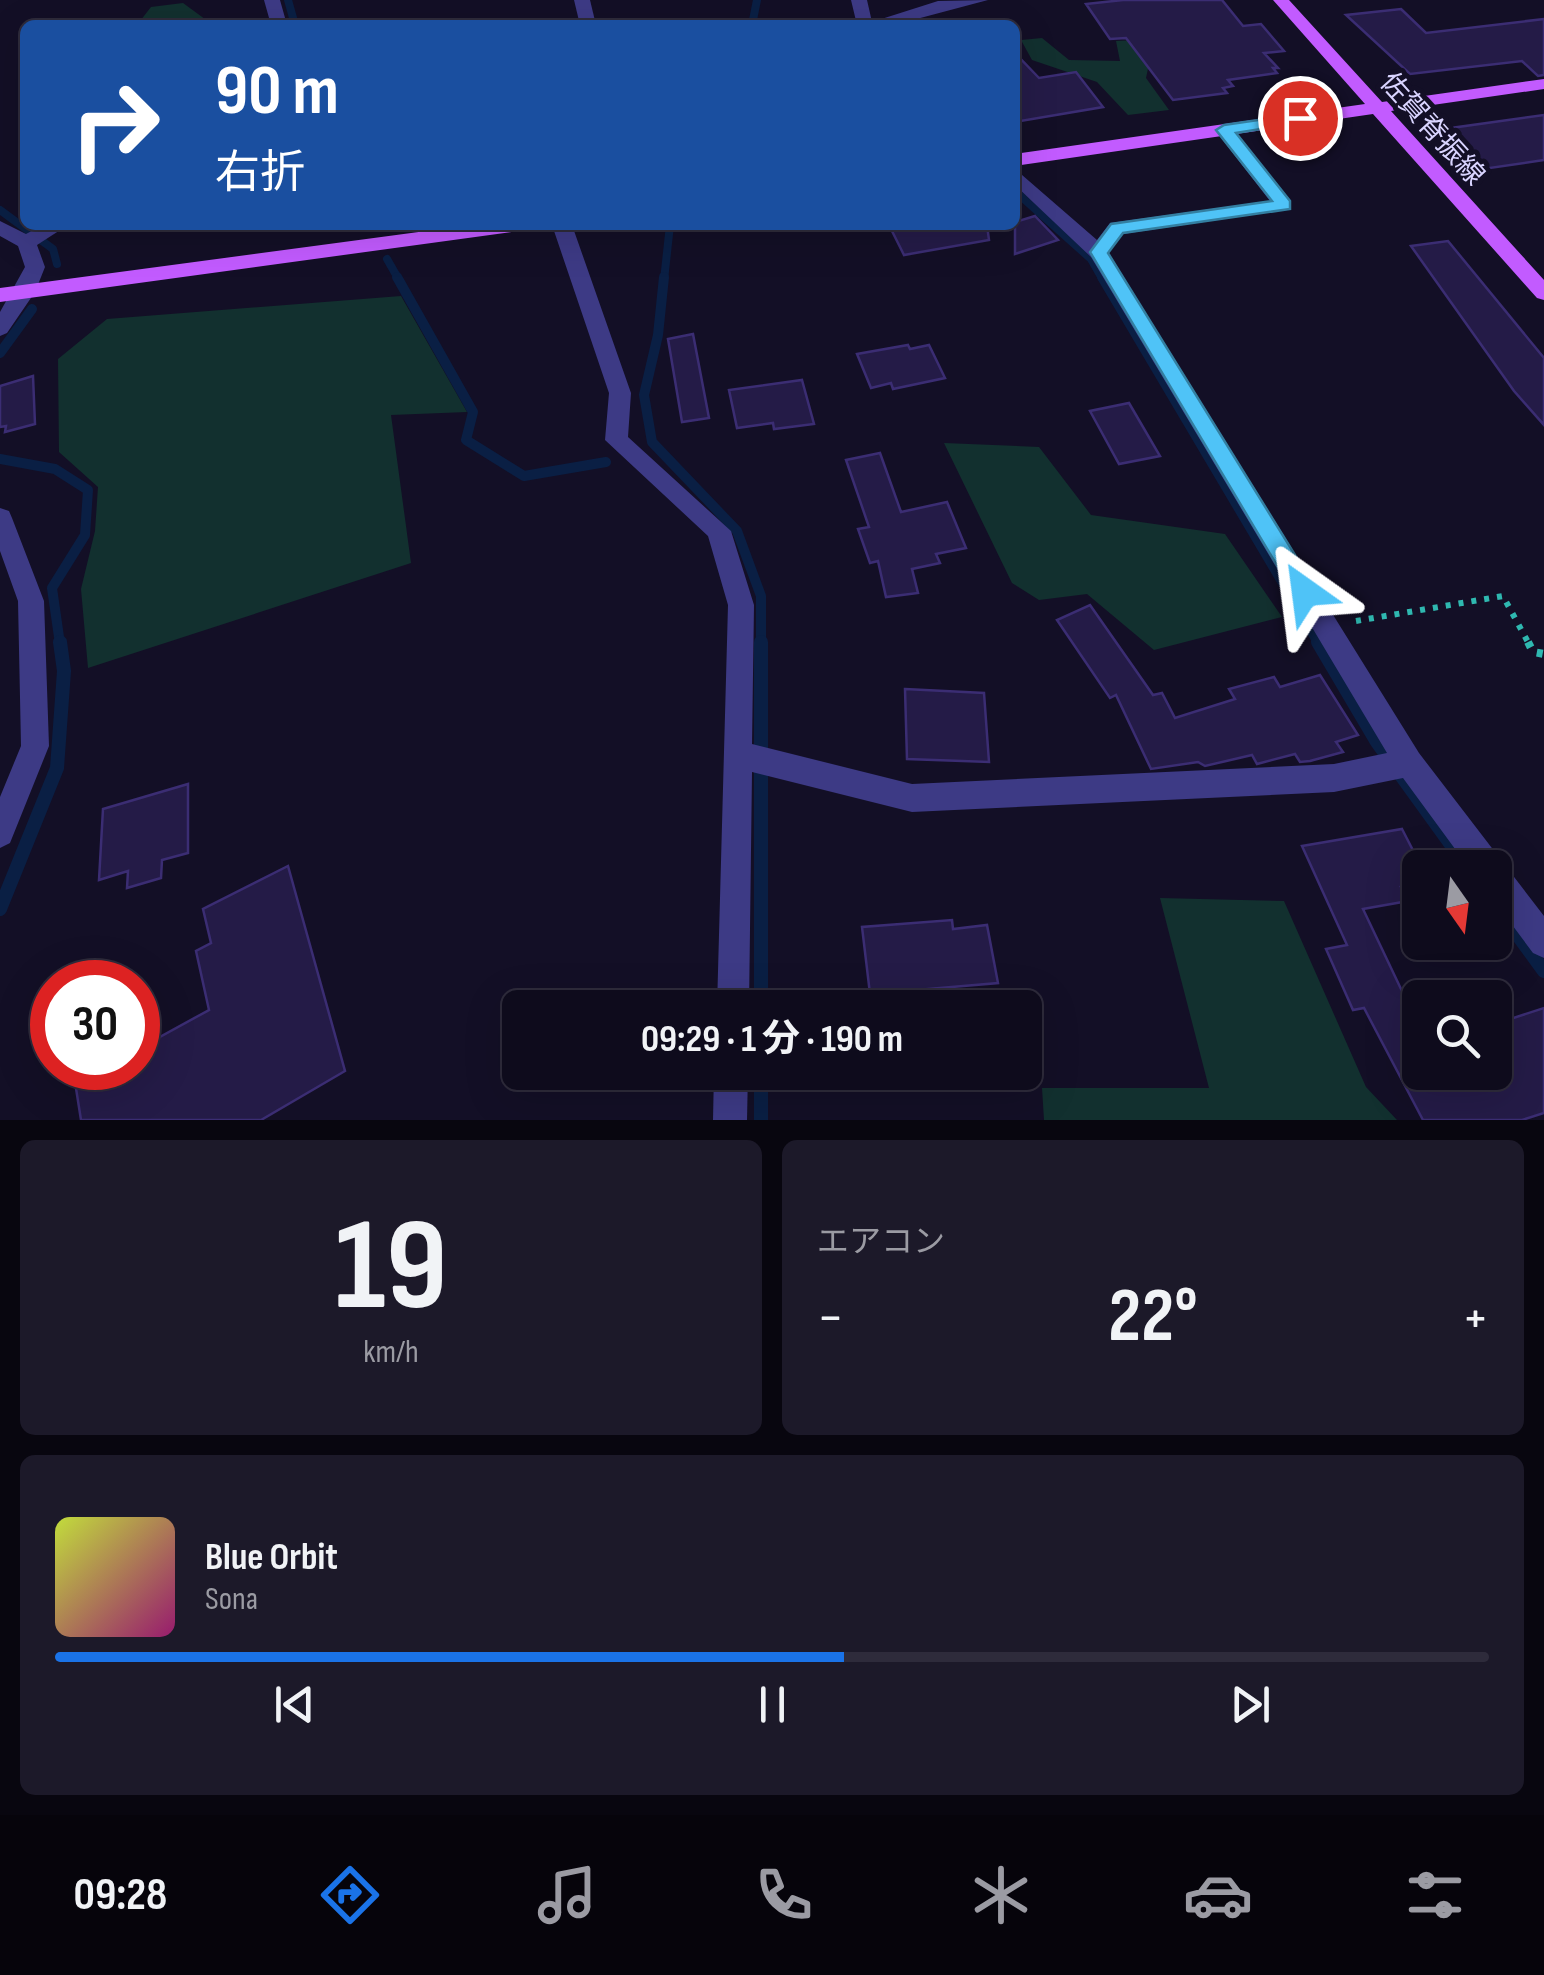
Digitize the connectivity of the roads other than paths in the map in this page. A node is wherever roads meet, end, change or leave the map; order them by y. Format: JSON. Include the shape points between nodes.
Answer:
{"nodes":[{"id":1,"x":980,"y":0,"type":"edge"},
{"id":2,"x":1282,"y":0,"type":"edge"},
{"id":3,"x":895,"y":20,"type":"edge"},
{"id":4,"x":1544,"y":84,"type":"edge"},
{"id":5,"x":1376,"y":107,"type":"junction"},
{"id":6,"x":1224,"y":130,"type":"junction"},
{"id":7,"x":1020,"y":159,"type":"edge"},
{"id":8,"x":1020,"y":180,"type":"edge"},
{"id":9,"x":0,"y":227,"type":"edge"},
{"id":10,"x":49,"y":230,"type":"edge"},
{"id":11,"x":481,"y":230,"type":"edge"},
{"id":12,"x":564,"y":230,"type":"edge"},
{"id":13,"x":26,"y":242,"type":"junction"},
{"id":14,"x":1098,"y":252,"type":"junction"},
{"id":15,"x":25,"y":292,"type":"junction"},
{"id":16,"x":1544,"y":293,"type":"edge"},
{"id":17,"x":0,"y":294,"type":"edge"},
{"id":18,"x":0,"y":328,"type":"edge"},
{"id":19,"x":0,"y":518,"type":"edge"},
{"id":20,"x":741,"y":754,"type":"junction"},
{"id":21,"x":1396,"y":766,"type":"junction"},
{"id":22,"x":0,"y":833,"type":"edge"},
{"id":23,"x":1472,"y":850,"type":"edge"},
{"id":24,"x":1512,"y":900,"type":"edge"},
{"id":25,"x":1544,"y":942,"type":"edge"},
{"id":26,"x":734,"y":990,"type":"edge"},
{"id":27,"x":731,"y":1090,"type":"edge"},
{"id":28,"x":730,"y":1120,"type":"edge"}],
"edges":[{"from":1,"to":3,"type":"street"},
{"from":2,"to":5,"type":"main road","name":"佐賀脊振線"},
{"from":4,"to":5,"type":"main road"},
{"from":5,"to":6,"type":"main road"},
{"from":5,"to":16,"type":"main road","name":"佐賀脊振線"},
{"from":6,"to":7,"type":"main road"},
{"from":6,"to":14,"type":"street","via":[[1284,205],[1117,228]]},
{"from":8,"to":14,"type":"street"},
{"from":9,"to":13,"type":"street"},
{"from":10,"to":13,"type":"street"},
{"from":11,"to":15,"type":"main road"},
{"from":12,"to":20,"type":"street","via":[[620,393],[616,440],[719,530],[742,605]]},
{"from":13,"to":15,"type":"street","via":[[35,266]]},
{"from":14,"to":21,"type":"street","via":[[1326,626]]},
{"from":15,"to":17,"type":"main road"},
{"from":15,"to":18,"type":"street"},
{"from":19,"to":22,"type":"street","via":[[30,601],[35,746]]},
{"from":20,"to":21,"type":"street","via":[[912,798],[1334,778]]},
{"from":20,"to":26,"type":"street"},
{"from":21,"to":23,"type":"street"},
{"from":24,"to":25,"type":"street"},
{"from":27,"to":28,"type":"street"}]}
